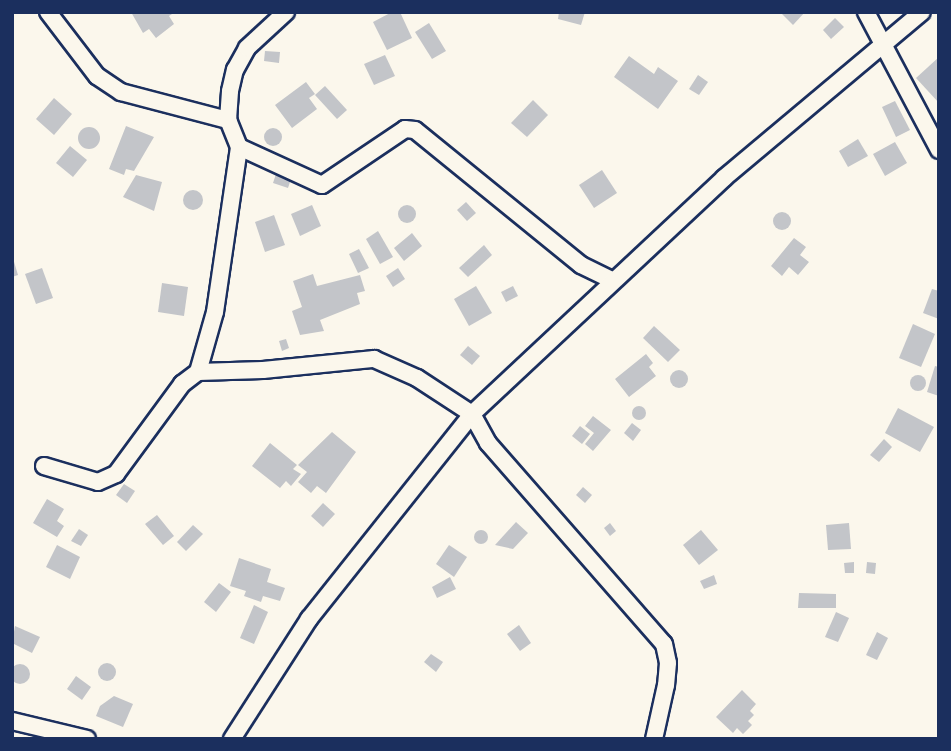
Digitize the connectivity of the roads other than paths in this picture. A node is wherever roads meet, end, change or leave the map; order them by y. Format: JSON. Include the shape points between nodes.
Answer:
{"nodes":[{"id":1,"x":47,"y":12,"type":"edge"},
{"id":2,"x":286,"y":12,"type":"edge"},
{"id":3,"x":866,"y":12,"type":"edge"},
{"id":4,"x":922,"y":12,"type":"edge"},
{"id":5,"x":883,"y":46,"type":"junction"},
{"id":6,"x":228,"y":120,"type":"junction"},
{"id":7,"x":239,"y":147,"type":"junction"},
{"id":8,"x":939,"y":150,"type":"edge"},
{"id":9,"x":612,"y":281,"type":"junction"},
{"id":10,"x":198,"y":372,"type":"junction"},
{"id":11,"x":472,"y":414,"type":"junction"},
{"id":12,"x":44,"y":466,"type":"dead end"},
{"id":13,"x":12,"y":721,"type":"edge"},
{"id":14,"x":87,"y":739,"type":"edge"},
{"id":15,"x":232,"y":739,"type":"edge"},
{"id":16,"x":654,"y":739,"type":"edge"}],
"edges":[{"from":1,"to":6,"type":"street","via":[[97,76],[121,92]]},
{"from":2,"to":6,"type":"street","via":[[247,48],[235,70]]},
{"from":3,"to":5,"type":"street"},
{"from":4,"to":5,"type":"street"},
{"from":5,"to":8,"type":"street"},
{"from":5,"to":9,"type":"street","via":[[724,178]]},
{"from":6,"to":7,"type":"street"},
{"from":7,"to":9,"type":"street","via":[[322,185],[405,129],[415,130],[581,265]]},
{"from":7,"to":10,"type":"street","via":[[215,312]]},
{"from":9,"to":11,"type":"street"},
{"from":10,"to":11,"type":"street","via":[[374,359],[417,378]]},
{"from":10,"to":12,"type":"street","via":[[182,384],[116,474],[98,482]]},
{"from":11,"to":15,"type":"street","via":[[309,619]]},
{"from":11,"to":16,"type":"street","via":[[488,443],[664,644],[666,685]]},
{"from":13,"to":14,"type":"street"}]}
